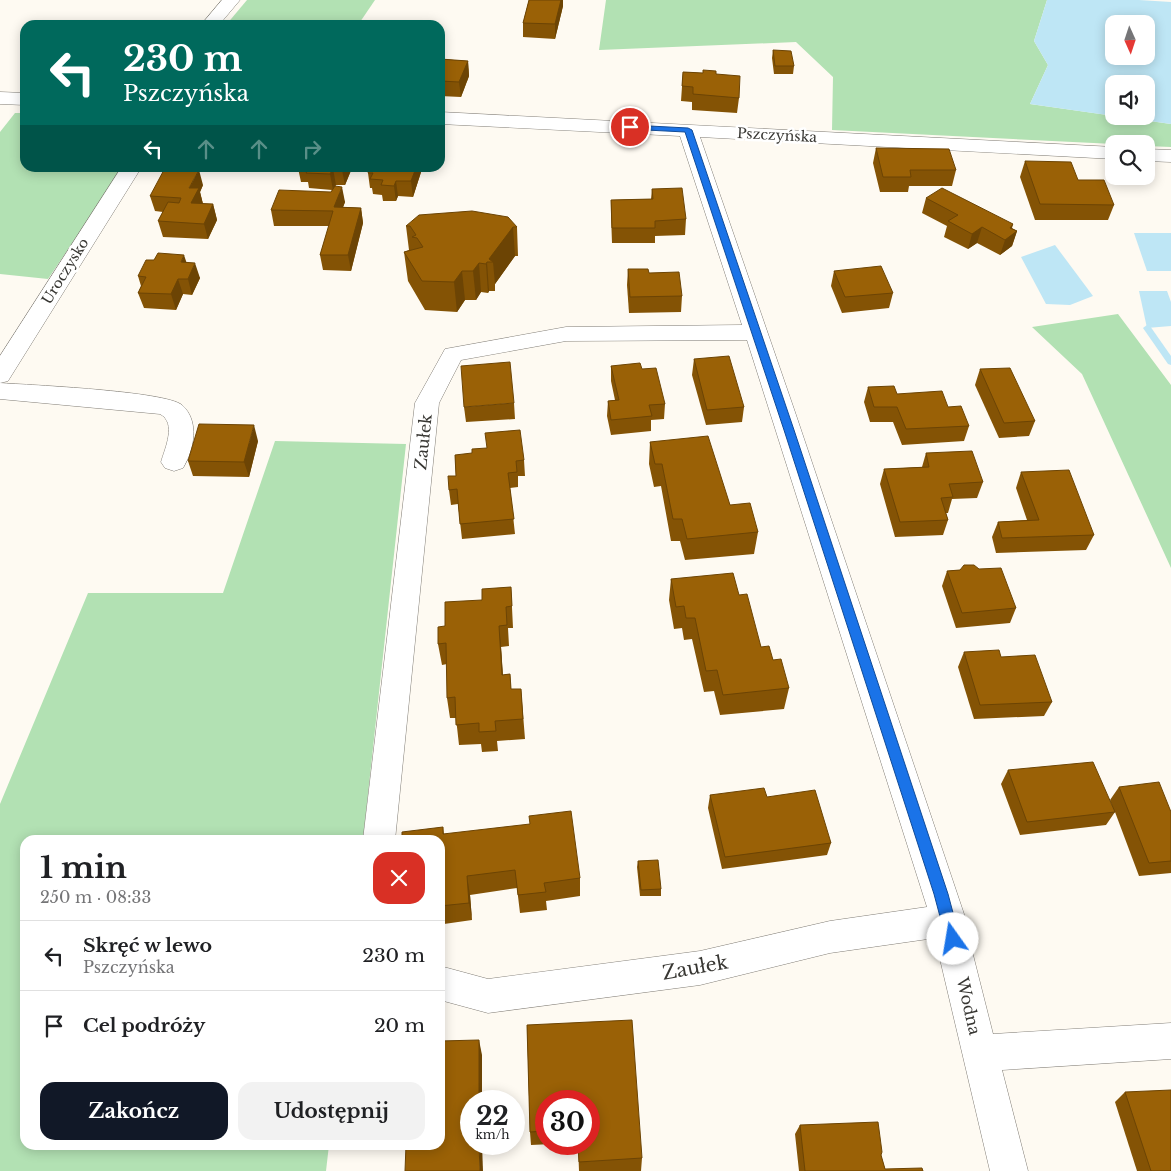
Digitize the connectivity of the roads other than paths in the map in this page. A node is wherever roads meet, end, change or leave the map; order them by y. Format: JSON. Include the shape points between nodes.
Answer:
{"nodes":[{"id":1,"x":231,"y":0,"type":"edge"},
{"id":2,"x":214,"y":20,"type":"edge"},
{"id":3,"x":445,"y":118,"type":"edge"},
{"id":4,"x":688,"y":130,"type":"junction"},
{"id":5,"x":1105,"y":153,"type":"edge"},
{"id":6,"x":1155,"y":155,"type":"edge"},
{"id":7,"x":1171,"y":156,"type":"edge"},
{"id":8,"x":127,"y":172,"type":"edge"},
{"id":9,"x":756,"y":332,"type":"junction"},
{"id":10,"x":0,"y":375,"type":"edge"},
{"id":11,"x":0,"y":391,"type":"edge"},
{"id":12,"x":174,"y":462,"type":"dead end"},
{"id":13,"x":379,"y":835,"type":"edge"},
{"id":14,"x":948,"y":920,"type":"junction"},
{"id":15,"x":445,"y":984,"type":"edge"},
{"id":16,"x":1171,"y":1041,"type":"edge"},
{"id":17,"x":980,"y":1053,"type":"junction"},
{"id":18,"x":1009,"y":1171,"type":"edge"}],
"edges":[{"from":1,"to":2,"type":"street"},
{"from":3,"to":4,"type":"street","name":"Pszczyńska"},
{"from":4,"to":5,"type":"street","name":"Pszczyńska"},
{"from":4,"to":9,"type":"street","name":"Wodna"},
{"from":6,"to":7,"type":"street"},
{"from":8,"to":10,"type":"street","name":"Uroczysko"},
{"from":9,"to":13,"type":"street","name":"Zaułek","via":[[566,334],[453,354],[427,403]]},
{"from":9,"to":14,"type":"street","name":"Wodna"},
{"from":11,"to":12,"type":"street","via":[[154,404],[172,410],[181,421],[182,430]]},
{"from":14,"to":15,"type":"street","name":"Zaułek","via":[[830,937],[700,968],[488,996]]},
{"from":14,"to":17,"type":"street","name":"Wodna"},
{"from":16,"to":17,"type":"street"},
{"from":17,"to":18,"type":"street","name":"Wodna"}]}
